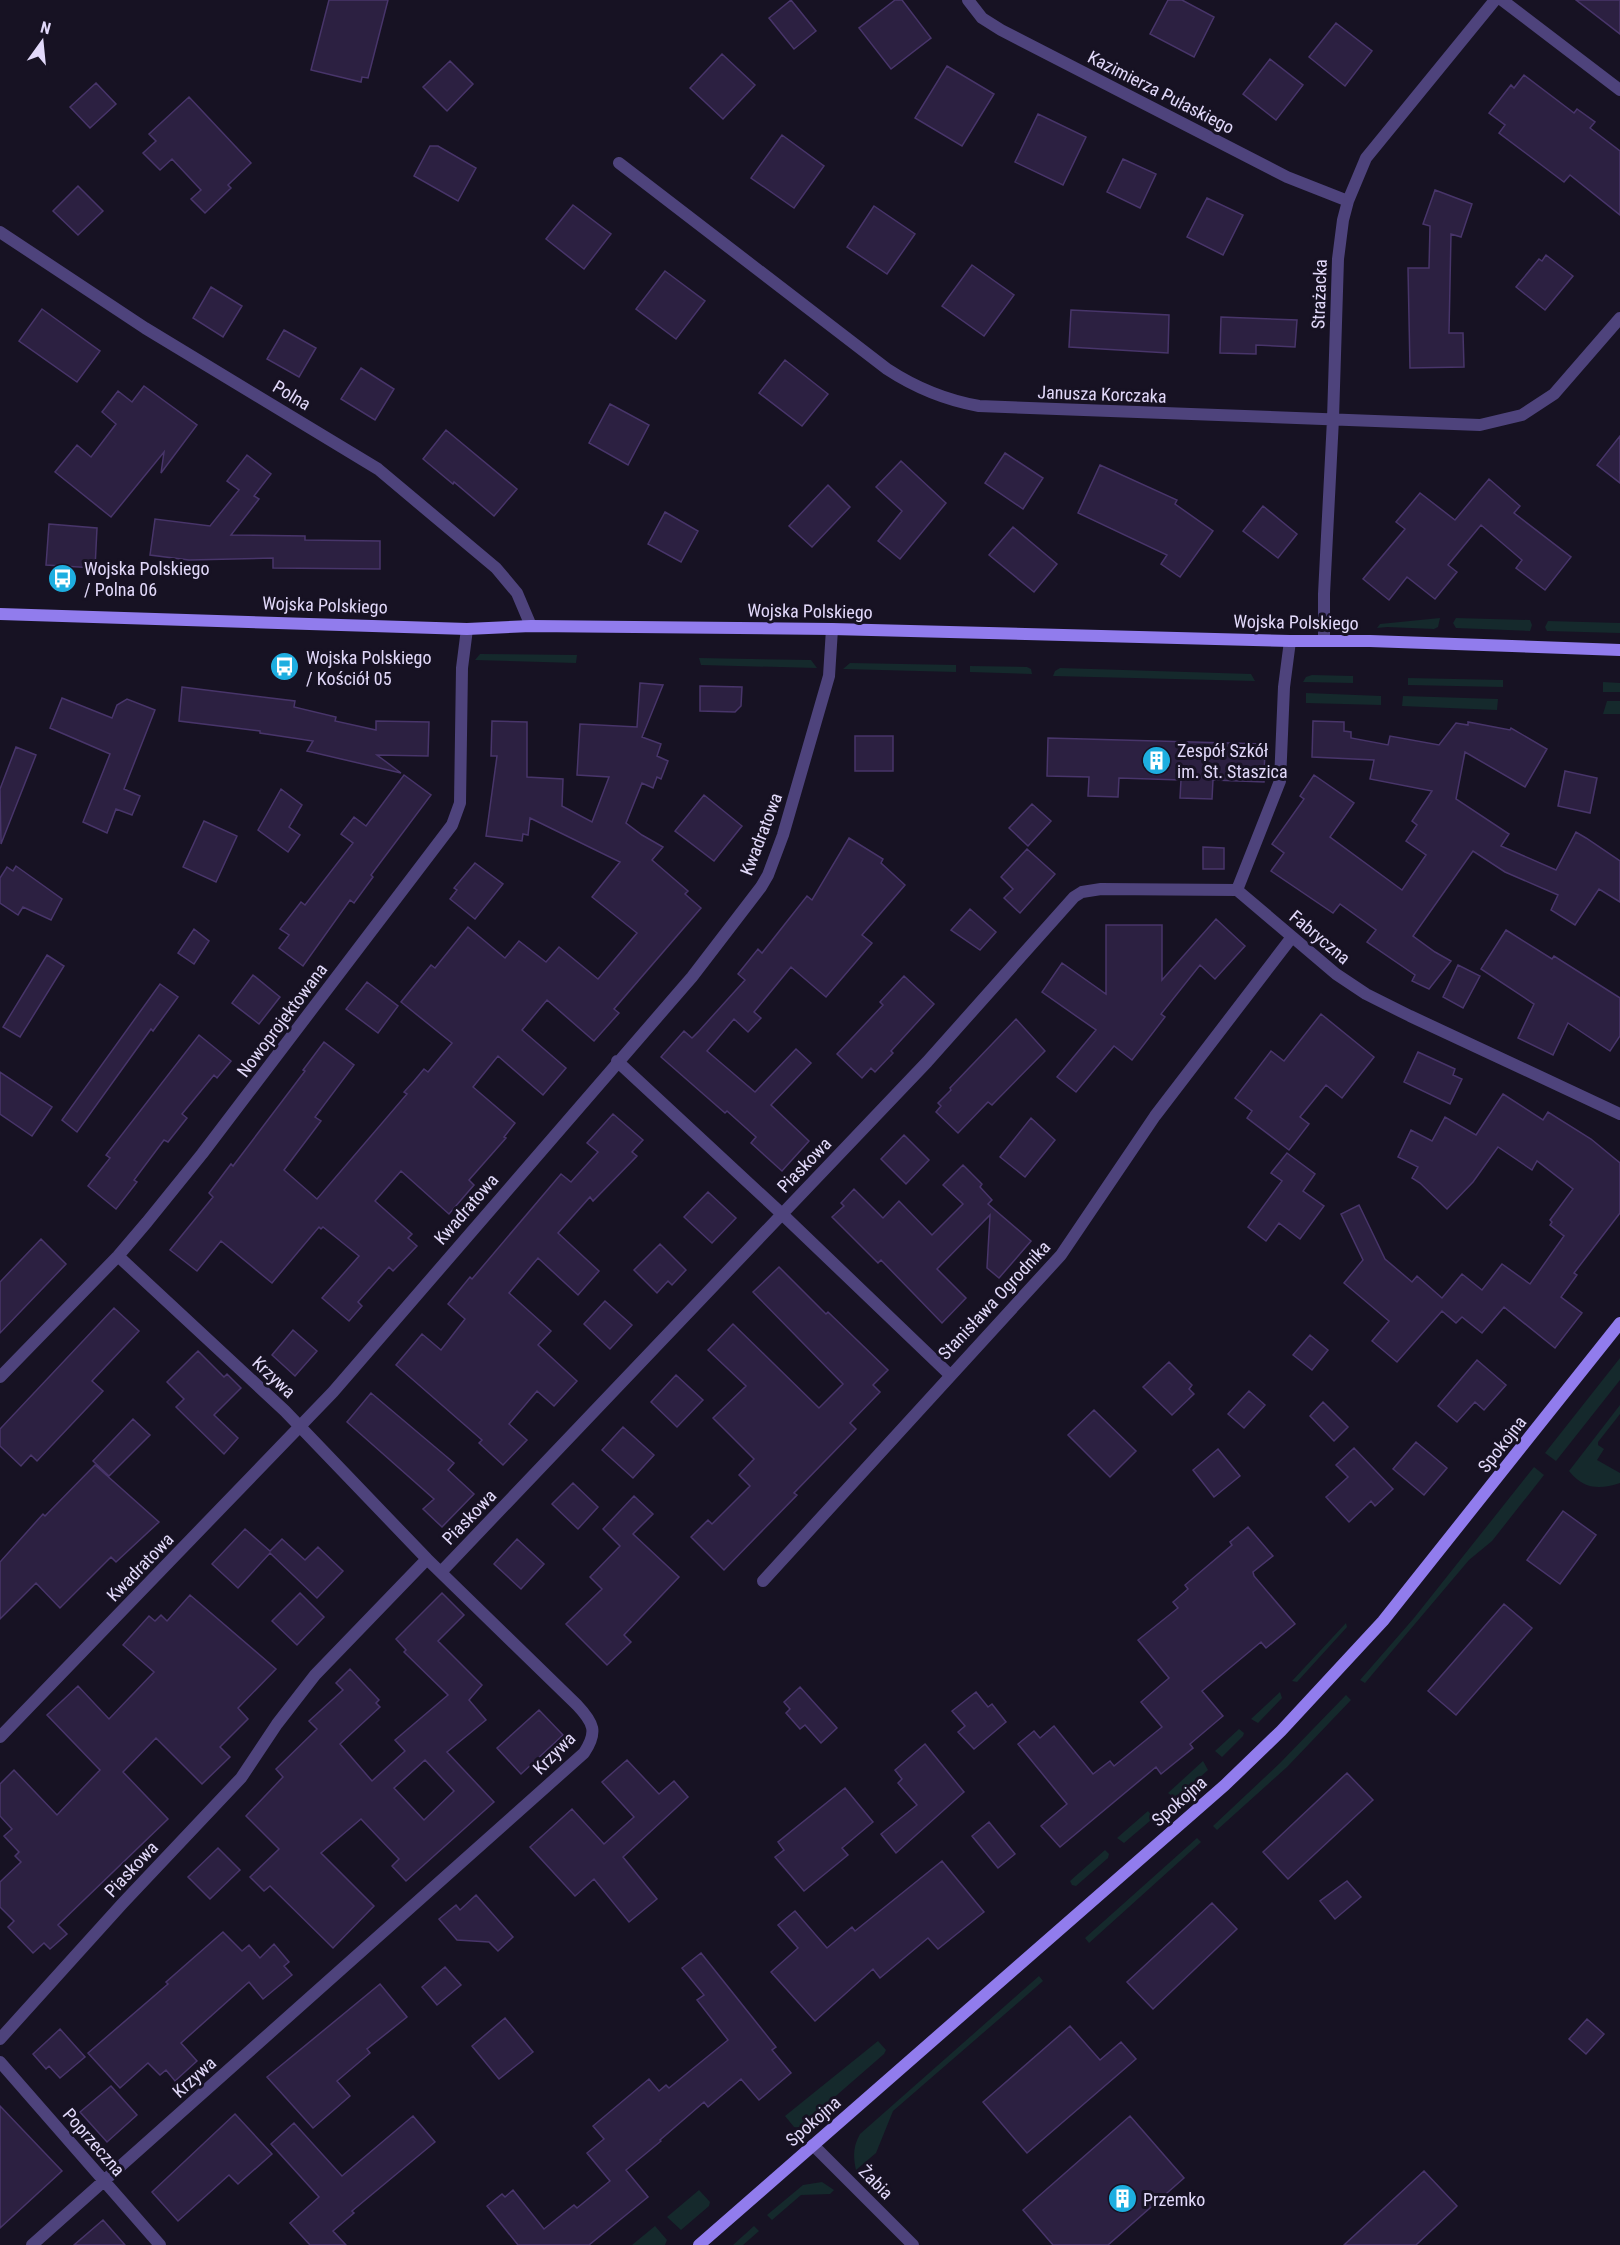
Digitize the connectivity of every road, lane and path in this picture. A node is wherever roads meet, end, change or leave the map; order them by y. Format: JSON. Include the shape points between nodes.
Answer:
{"nodes":[{"id":1,"x":968,"y":0,"type":"edge"},
{"id":2,"x":1495,"y":0,"type":"edge"},
{"id":3,"x":1502,"y":0,"type":"edge"},
{"id":4,"x":1620,"y":90,"type":"edge"},
{"id":5,"x":619,"y":163,"type":"dead end"},
{"id":6,"x":1348,"y":201,"type":"junction"},
{"id":7,"x":0,"y":232,"type":"edge"},
{"id":8,"x":1620,"y":318,"type":"edge"},
{"id":9,"x":1333,"y":419,"type":"junction"},
{"id":10,"x":0,"y":615,"type":"edge"},
{"id":11,"x":531,"y":626,"type":"junction"},
{"id":12,"x":467,"y":629,"type":"junction"},
{"id":13,"x":832,"y":629,"type":"junction"},
{"id":14,"x":1324,"y":640,"type":"junction"},
{"id":15,"x":1290,"y":641,"type":"junction"},
{"id":16,"x":1620,"y":650,"type":"edge"},
{"id":17,"x":1237,"y":890,"type":"junction"},
{"id":18,"x":1292,"y":937,"type":"junction"},
{"id":19,"x":617,"y":1062,"type":"junction"},
{"id":20,"x":1620,"y":1114,"type":"edge"},
{"id":21,"x":782,"y":1214,"type":"junction"},
{"id":22,"x":118,"y":1256,"type":"junction"},
{"id":23,"x":1620,"y":1323,"type":"edge"},
{"id":24,"x":950,"y":1375,"type":"junction"},
{"id":25,"x":0,"y":1377,"type":"edge"},
{"id":26,"x":299,"y":1428,"type":"junction"},
{"id":27,"x":427,"y":1559,"type":"junction"},
{"id":28,"x":441,"y":1572,"type":"junction"},
{"id":29,"x":763,"y":1581,"type":"dead end"},
{"id":30,"x":0,"y":1737,"type":"edge"},
{"id":31,"x":0,"y":2038,"type":"edge"},
{"id":32,"x":0,"y":2062,"type":"edge"},
{"id":33,"x":813,"y":2145,"type":"junction"},
{"id":34,"x":104,"y":2181,"type":"junction"},
{"id":35,"x":32,"y":2245,"type":"edge"},
{"id":36,"x":160,"y":2245,"type":"edge"},
{"id":37,"x":699,"y":2245,"type":"edge"},
{"id":38,"x":913,"y":2245,"type":"edge"}],
"edges":[{"from":1,"to":6,"type":"street","name":"Kazimierza Pułaskiego","via":[[982,18],[1001,30],[1287,177]]},
{"from":2,"to":6,"type":"street","name":"Strażacka","via":[[1366,158]]},
{"from":3,"to":4,"type":"street"},
{"from":5,"to":9,"type":"street","name":"Janusza Korczaka","via":[[887,369],[935,395],[1005,408]]},
{"from":6,"to":9,"type":"street","name":"Strażacka","via":[[1338,259]]},
{"from":7,"to":11,"type":"street","name":"Polna","via":[[145,328],[378,469],[496,568],[517,592]]},
{"from":8,"to":9,"type":"street","name":"Janusza Korczaka","via":[[1554,394],[1522,415],[1466,426]]},
{"from":9,"to":14,"type":"street","name":"Strażacka"},
{"from":10,"to":12,"type":"main road","name":"Wojska Polskiego"},
{"from":11,"to":12,"type":"main road","name":"Wojska Polskiego"},
{"from":11,"to":13,"type":"main road","name":"Wojska Polskiego"},
{"from":12,"to":22,"type":"street","name":"Nowoprojektowana","via":[[462,668],[460,803],[452,825],[202,1154]]},
{"from":13,"to":15,"type":"main road","name":"Wojska Polskiego"},
{"from":13,"to":19,"type":"street","name":"Kwadratowa","via":[[830,676],[768,875],[692,977]]},
{"from":14,"to":15,"type":"main road","name":"Wojska Polskiego"},
{"from":14,"to":16,"type":"main road","name":"Wojska Polskiego"},
{"from":15,"to":17,"type":"street","via":[[1280,781]]},
{"from":17,"to":18,"type":"street","name":"Fabryczna"},
{"from":17,"to":21,"type":"street","name":"Piaskowa","via":[[1101,889],[1074,897],[927,1062]]},
{"from":18,"to":20,"type":"street","name":"Fabryczna","via":[[1366,994]]},
{"from":18,"to":24,"type":"street","name":"Stanisława Ogrodnika","via":[[1155,1116],[1061,1255]]},
{"from":19,"to":21,"type":"street"},
{"from":19,"to":26,"type":"street","name":"Kwadratowa"},
{"from":21,"to":24,"type":"street"},
{"from":21,"to":28,"type":"street","name":"Piaskowa"},
{"from":22,"to":25,"type":"street","name":"Nowoprojektowana"},
{"from":22,"to":26,"type":"street","name":"Krzywa"},
{"from":23,"to":33,"type":"main road","name":"Spokojna","via":[[1383,1621],[1281,1731],[1225,1785]]},
{"from":24,"to":29,"type":"street","name":"Stanisława Ogrodnika"},
{"from":26,"to":27,"type":"street","name":"Krzywa"},
{"from":26,"to":30,"type":"street","name":"Kwadratowa"},
{"from":27,"to":28,"type":"street","name":"Krzywa"},
{"from":27,"to":31,"type":"street","name":"Piaskowa","via":[[315,1675],[241,1778]]},
{"from":28,"to":34,"type":"street","name":"Krzywa","via":[[586,1714],[594,1732],[591,1742],[584,1753]]},
{"from":32,"to":34,"type":"street","name":"Poprzeczna"},
{"from":33,"to":37,"type":"main road","name":"Spokojna"},
{"from":33,"to":38,"type":"street","name":"Żabia"},
{"from":34,"to":35,"type":"street","name":"Krzywa"},
{"from":34,"to":36,"type":"street","name":"Poprzeczna"}]}
